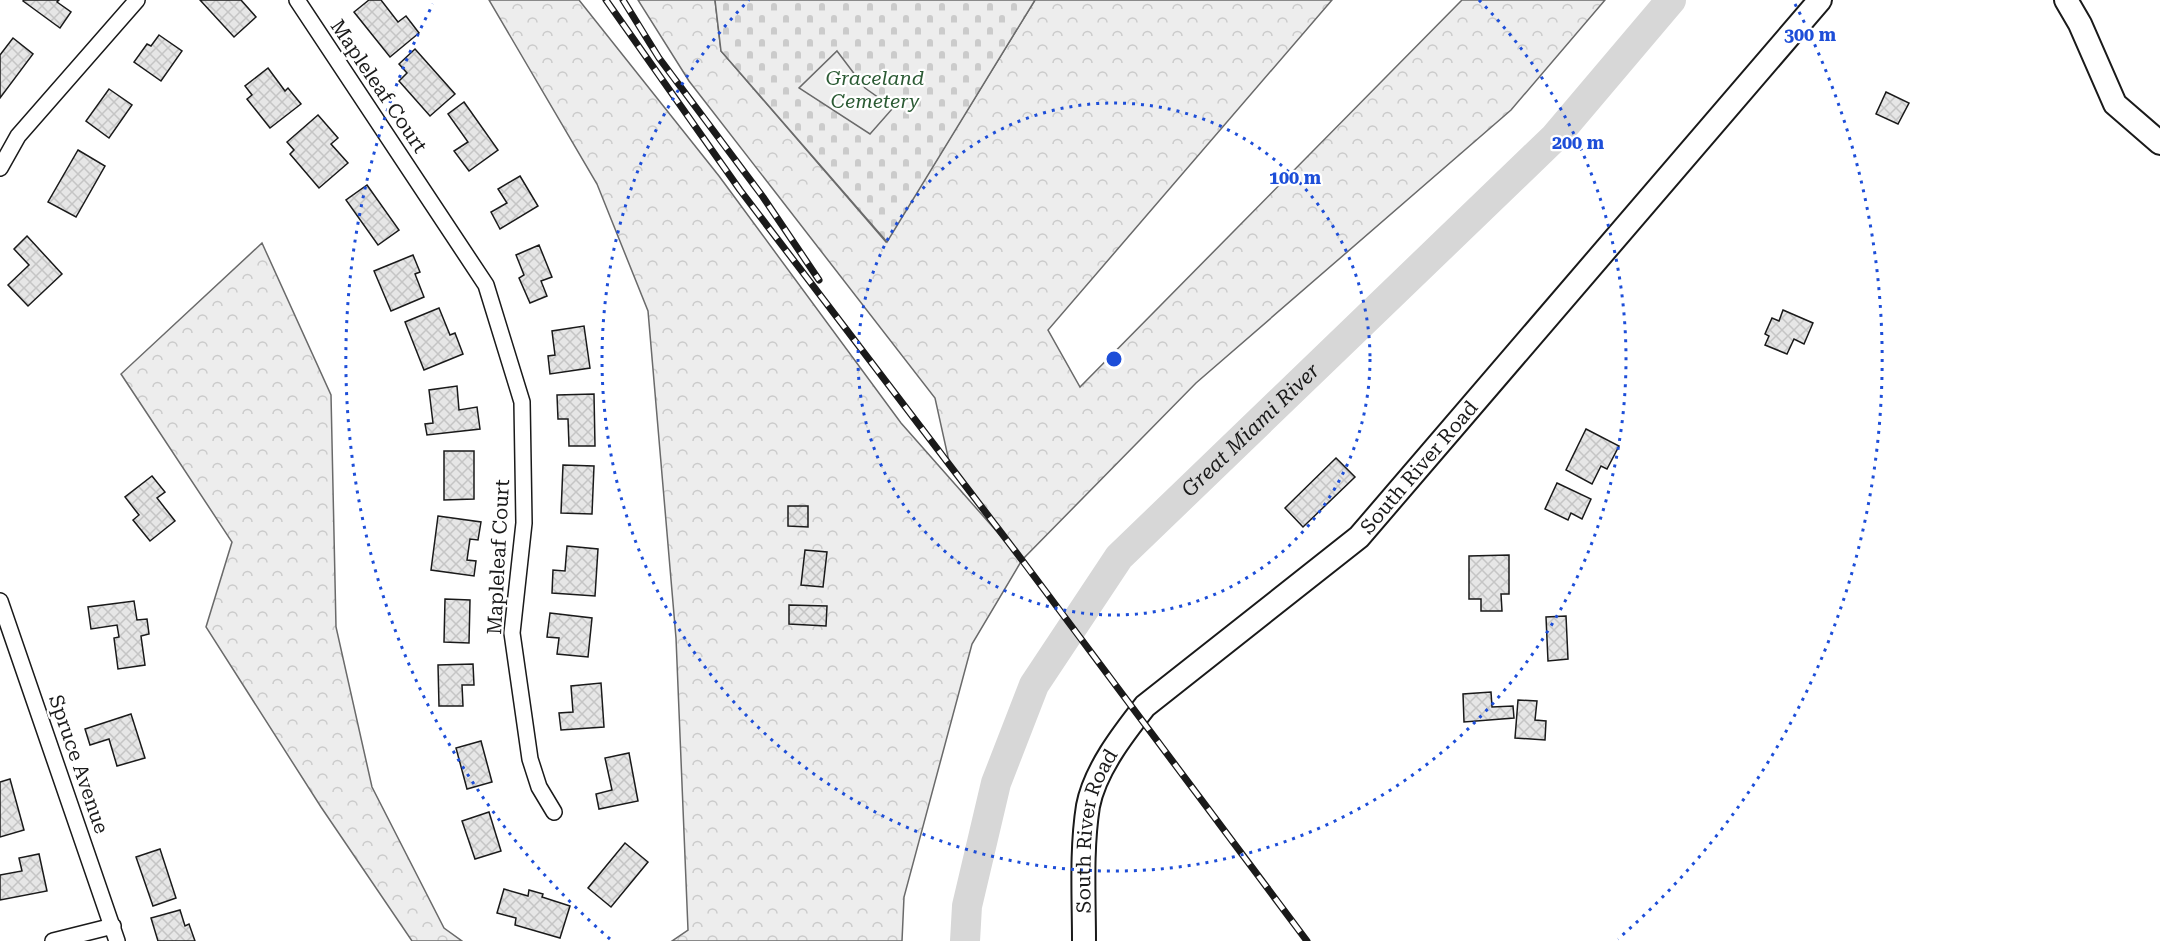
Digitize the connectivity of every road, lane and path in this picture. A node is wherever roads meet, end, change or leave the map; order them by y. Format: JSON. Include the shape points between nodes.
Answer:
{"nodes":[{"id":1,"x":137,"y":0,"type":"edge"},
{"id":2,"x":297,"y":0,"type":"edge"},
{"id":3,"x":1820,"y":0,"type":"edge"},
{"id":4,"x":2066,"y":0,"type":"edge"},
{"id":5,"x":2160,"y":143,"type":"edge"},
{"id":6,"x":0,"y":168,"type":"edge"},
{"id":7,"x":0,"y":602,"type":"edge"},
{"id":8,"x":554,"y":812,"type":"dead end"},
{"id":9,"x":115,"y":933,"type":"edge"},
{"id":10,"x":53,"y":941,"type":"edge"},
{"id":11,"x":1084,"y":941,"type":"edge"}],
"edges":[{"from":1,"to":6,"type":"street","via":[[18,136]]},
{"from":2,"to":8,"type":"street","name":"Mapleleaf Court","via":[[486,285],[522,402],[524,524],[512,633],[530,759],[539,787]]},
{"from":3,"to":11,"type":"street","name":"South River Road","via":[[1359,537],[1145,706],[1101,771],[1089,805]]},
{"from":4,"to":5,"type":"street","via":[[2115,104]]},
{"from":7,"to":9,"type":"street","name":"Spruce Avenue"},
{"from":9,"to":10,"type":"street"}]}
